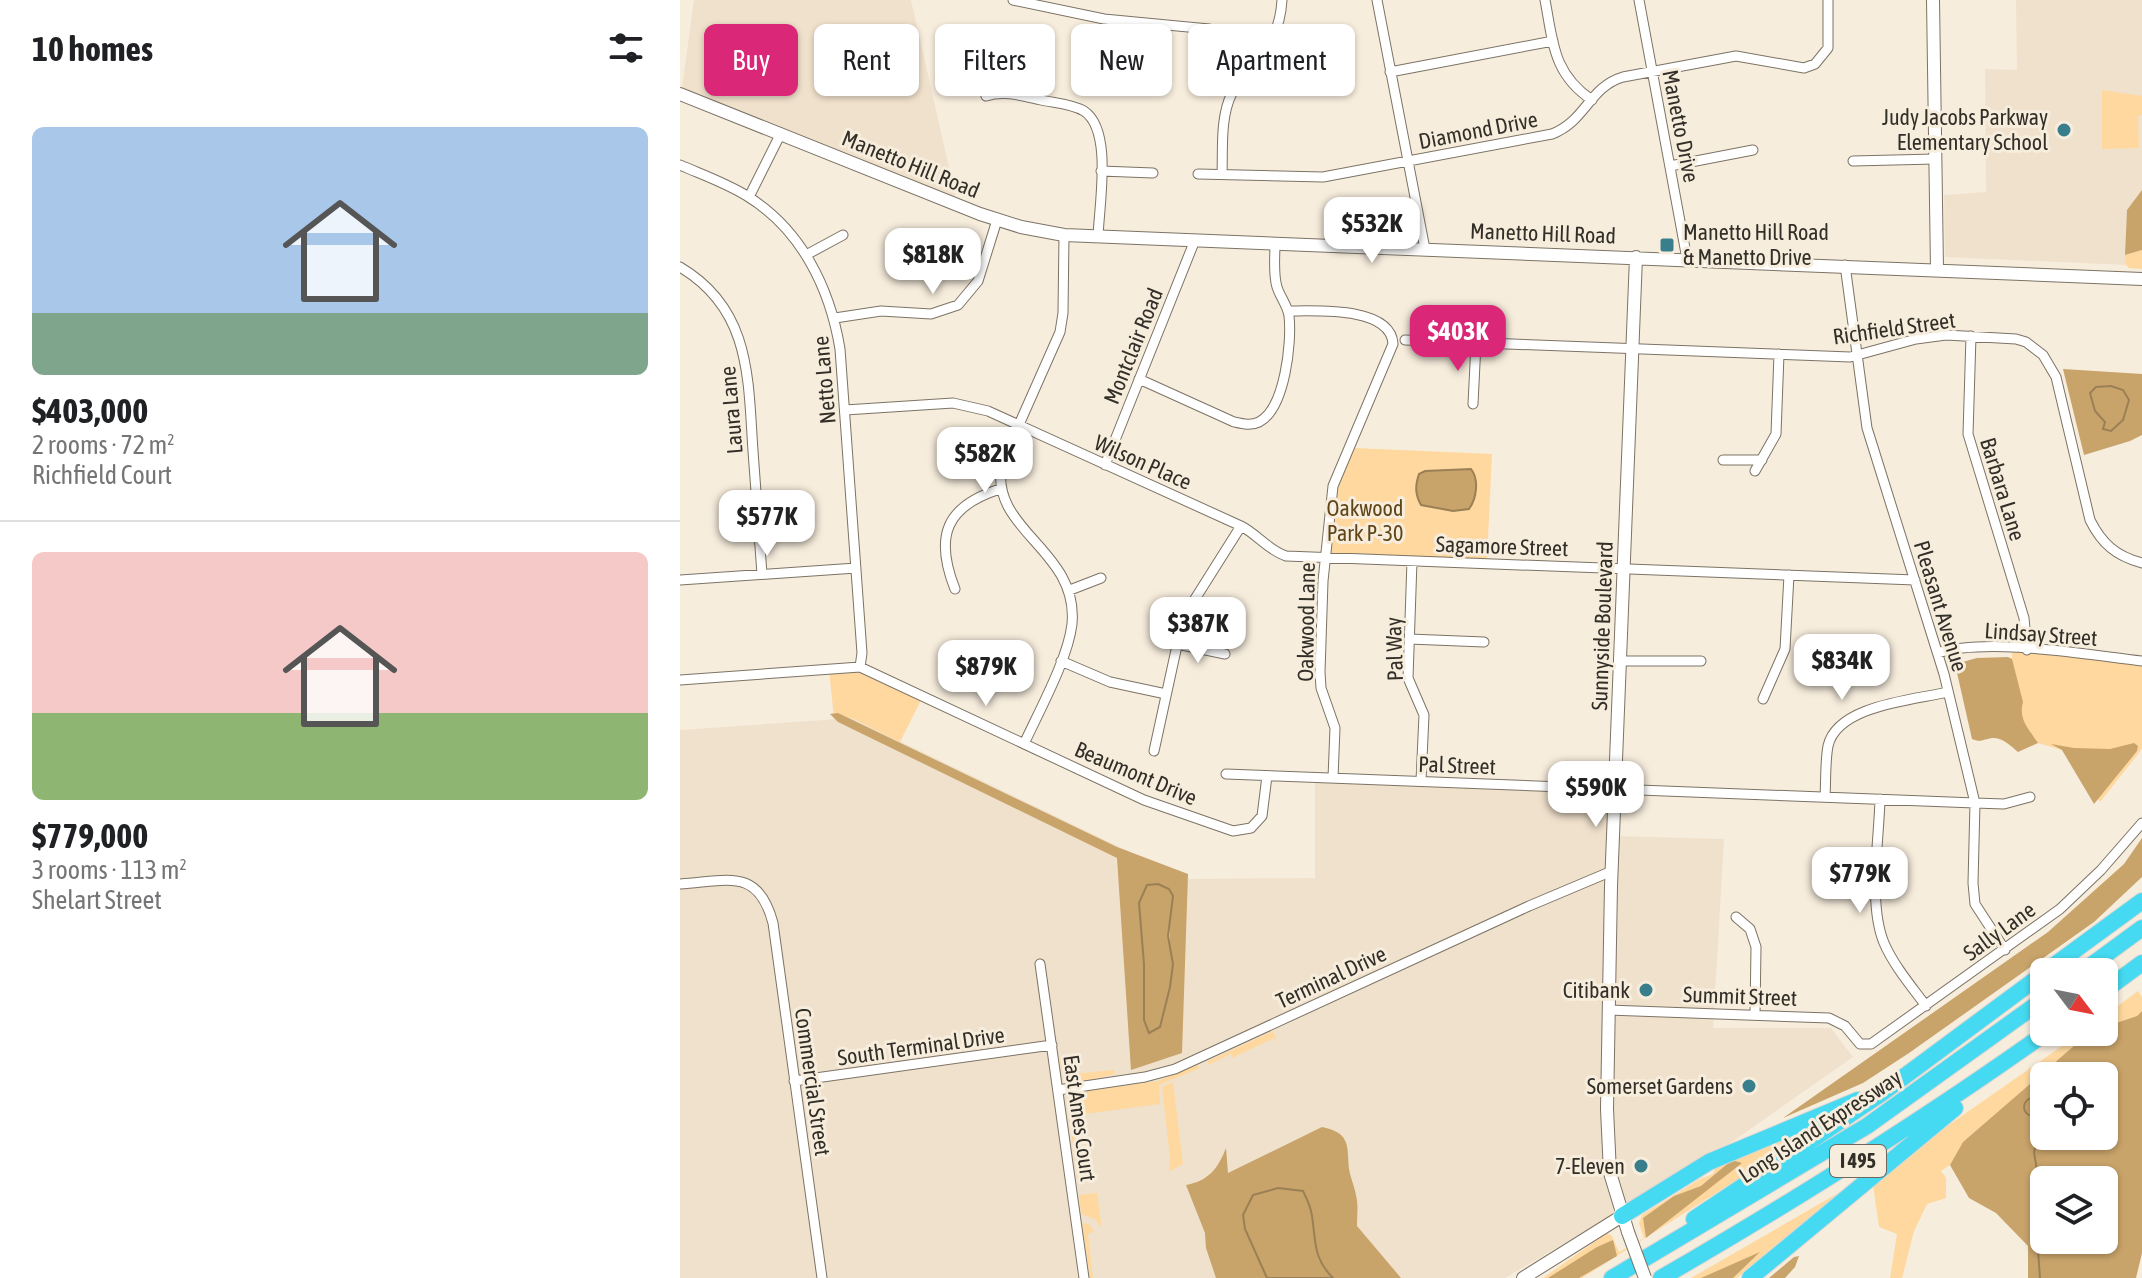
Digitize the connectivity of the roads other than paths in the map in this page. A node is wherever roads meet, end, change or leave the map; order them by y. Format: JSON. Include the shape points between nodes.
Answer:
{"nodes":[{"id":1,"x":1013,"y":0,"type":"edge"},
{"id":2,"x":1282,"y":0,"type":"edge"},
{"id":3,"x":1377,"y":0,"type":"edge"},
{"id":4,"x":1545,"y":0,"type":"edge"},
{"id":5,"x":1639,"y":0,"type":"edge"},
{"id":6,"x":1828,"y":0,"type":"edge"},
{"id":7,"x":1933,"y":0,"type":"edge"},
{"id":8,"x":1277,"y":24,"type":"edge"},
{"id":9,"x":1188,"y":27,"type":"edge"},
{"id":10,"x":1553,"y":41,"type":"junction"},
{"id":11,"x":1390,"y":72,"type":"junction"},
{"id":12,"x":1652,"y":72,"type":"junction"},
{"id":13,"x":680,"y":94,"type":"edge"},
{"id":14,"x":1020,"y":96,"type":"edge"},
{"id":15,"x":1232,"y":96,"type":"edge"},
{"id":16,"x":1592,"y":100,"type":"junction"},
{"id":17,"x":781,"y":133,"type":"junction"},
{"id":18,"x":1753,"y":150,"type":"dead end"},
{"id":19,"x":1935,"y":159,"type":"junction"},
{"id":20,"x":1853,"y":161,"type":"dead end"},
{"id":21,"x":1407,"y":162,"type":"junction"},
{"id":22,"x":680,"y":165,"type":"edge"},
{"id":23,"x":1670,"y":166,"type":"junction"},
{"id":24,"x":1101,"y":171,"type":"junction"},
{"id":25,"x":1153,"y":173,"type":"dead end"},
{"id":26,"x":1198,"y":174,"type":"dead end"},
{"id":27,"x":1222,"y":174,"type":"junction"},
{"id":28,"x":749,"y":197,"type":"junction"},
{"id":29,"x":997,"y":220,"type":"junction"},
{"id":30,"x":843,"y":235,"type":"dead end"},
{"id":31,"x":1064,"y":235,"type":"junction"},
{"id":32,"x":1098,"y":237,"type":"junction"},
{"id":33,"x":1195,"y":240,"type":"junction"},
{"id":34,"x":1275,"y":243,"type":"junction"},
{"id":35,"x":1425,"y":249,"type":"junction"},
{"id":36,"x":806,"y":255,"type":"junction"},
{"id":37,"x":1636,"y":257,"type":"junction"},
{"id":38,"x":1687,"y":259,"type":"junction"},
{"id":39,"x":1845,"y":265,"type":"junction"},
{"id":40,"x":680,"y":267,"type":"edge"},
{"id":41,"x":1937,"y":269,"type":"junction"},
{"id":42,"x":2142,"y":279,"type":"edge"},
{"id":43,"x":1288,"y":311,"type":"junction"},
{"id":44,"x":835,"y":318,"type":"junction"},
{"id":45,"x":1971,"y":336,"type":"junction"},
{"id":46,"x":1405,"y":340,"type":"dead end"},
{"id":47,"x":1476,"y":343,"type":"junction"},
{"id":48,"x":1632,"y":349,"type":"junction"},
{"id":49,"x":1779,"y":354,"type":"junction"},
{"id":50,"x":1859,"y":356,"type":"junction"},
{"id":51,"x":1139,"y":379,"type":"junction"},
{"id":52,"x":1473,"y":404,"type":"dead end"},
{"id":53,"x":845,"y":410,"type":"junction"},
{"id":54,"x":1019,"y":426,"type":"junction"},
{"id":55,"x":1723,"y":460,"type":"dead end"},
{"id":56,"x":1762,"y":460,"type":"junction"},
{"id":57,"x":1105,"y":465,"type":"junction"},
{"id":58,"x":1755,"y":471,"type":"dead end"},
{"id":59,"x":1000,"y":489,"type":"junction"},
{"id":60,"x":1241,"y":526,"type":"junction"},
{"id":61,"x":1325,"y":557,"type":"junction"},
{"id":62,"x":1412,"y":561,"type":"junction"},
{"id":63,"x":2142,"y":563,"type":"edge"},
{"id":64,"x":856,"y":568,"type":"junction"},
{"id":65,"x":1624,"y":569,"type":"junction"},
{"id":66,"x":762,"y":574,"type":"junction"},
{"id":67,"x":1789,"y":575,"type":"junction"},
{"id":68,"x":1101,"y":578,"type":"dead end"},
{"id":69,"x":680,"y":580,"type":"edge"},
{"id":70,"x":1915,"y":580,"type":"junction"},
{"id":71,"x":955,"y":589,"type":"dead end"},
{"id":72,"x":1070,"y":590,"type":"junction"},
{"id":73,"x":1409,"y":639,"type":"junction"},
{"id":74,"x":1484,"y":642,"type":"dead end"},
{"id":75,"x":1177,"y":644,"type":"junction"},
{"id":76,"x":2027,"y":650,"type":"junction"},
{"id":77,"x":1938,"y":653,"type":"junction"},
{"id":78,"x":1225,"y":654,"type":"dead end"},
{"id":79,"x":1061,"y":661,"type":"junction"},
{"id":80,"x":1621,"y":661,"type":"junction"},
{"id":81,"x":1701,"y":661,"type":"dead end"},
{"id":82,"x":2142,"y":661,"type":"edge"},
{"id":83,"x":860,"y":667,"type":"junction"},
{"id":84,"x":680,"y":680,"type":"edge"},
{"id":85,"x":1948,"y":692,"type":"junction"},
{"id":86,"x":1166,"y":694,"type":"junction"},
{"id":87,"x":1763,"y":699,"type":"dead end"},
{"id":88,"x":1024,"y":744,"type":"junction"},
{"id":89,"x":1154,"y":751,"type":"dead end"},
{"id":90,"x":1226,"y":774,"type":"dead end"},
{"id":91,"x":1267,"y":776,"type":"junction"},
{"id":92,"x":1333,"y":778,"type":"junction"},
{"id":93,"x":1421,"y":781,"type":"junction"},
{"id":94,"x":1615,"y":789,"type":"junction"},
{"id":95,"x":1825,"y":797,"type":"junction"},
{"id":96,"x":2030,"y":797,"type":"dead end"},
{"id":97,"x":1880,"y":799,"type":"junction"},
{"id":98,"x":1975,"y":803,"type":"junction"},
{"id":99,"x":2142,"y":823,"type":"edge"},
{"id":100,"x":1612,"y":871,"type":"junction"},
{"id":101,"x":680,"y":884,"type":"edge"},
{"id":102,"x":2142,"y":890,"type":"edge"},
{"id":103,"x":2142,"y":901,"type":"edge"},
{"id":104,"x":1736,"y":917,"type":"dead end"},
{"id":105,"x":2142,"y":928,"type":"edge"},
{"id":106,"x":2005,"y":950,"type":"junction"},
{"id":107,"x":2063,"y":958,"type":"edge"},
{"id":108,"x":2063,"y":958,"type":"edge"},
{"id":109,"x":2101,"y":958,"type":"edge"},
{"id":110,"x":2142,"y":963,"type":"edge"},
{"id":111,"x":1040,"y":964,"type":"dead end"},
{"id":112,"x":2118,"y":981,"type":"edge"},
{"id":113,"x":2030,"y":982,"type":"edge"},
{"id":114,"x":1926,"y":1006,"type":"junction"},
{"id":115,"x":2030,"y":1009,"type":"edge"},
{"id":116,"x":1608,"y":1010,"type":"junction"},
{"id":117,"x":1755,"y":1015,"type":"junction"},
{"id":118,"x":1860,"y":1044,"type":"joint"},
{"id":119,"x":2030,"y":1044,"type":"edge"},
{"id":120,"x":1052,"y":1045,"type":"junction"},
{"id":121,"x":2031,"y":1046,"type":"edge"},
{"id":122,"x":794,"y":1081,"type":"junction"},
{"id":123,"x":1058,"y":1090,"type":"junction"},
{"id":124,"x":1882,"y":1093,"type":"junction"},
{"id":125,"x":1625,"y":1224,"type":"junction"},
{"id":126,"x":1664,"y":1247,"type":"junction"},
{"id":127,"x":822,"y":1278,"type":"edge"},
{"id":128,"x":1084,"y":1278,"type":"edge"},
{"id":129,"x":1523,"y":1278,"type":"edge"},
{"id":130,"x":1612,"y":1278,"type":"edge"},
{"id":131,"x":1645,"y":1278,"type":"edge"},
{"id":132,"x":1661,"y":1278,"type":"edge"},
{"id":133,"x":1750,"y":1278,"type":"edge"}],
"edges":[{"from":1,"to":9,"type":"street","via":[[1104,19]]},
{"from":2,"to":8,"type":"street"},
{"from":3,"to":11,"type":"street"},
{"from":4,"to":10,"type":"street"},
{"from":5,"to":12,"type":"street","name":"Manetto Drive"},
{"from":6,"to":12,"type":"street","name":"Diamond Drive","via":[[1828,48],[1815,64],[1804,68],[1736,56]]},
{"from":7,"to":19,"type":"main road"},
{"from":10,"to":11,"type":"street"},
{"from":10,"to":16,"type":"street","via":[[1567,78]]},
{"from":11,"to":21,"type":"street"},
{"from":12,"to":16,"type":"street","name":"Diamond Drive","via":[[1609,81]]},
{"from":12,"to":23,"type":"street","name":"Manetto Drive"},
{"from":13,"to":17,"type":"main road","name":"Manetto Hill Road"},
{"from":14,"to":24,"type":"street","via":[[1084,111],[1099,129]]},
{"from":15,"to":27,"type":"street"},
{"from":16,"to":21,"type":"street","name":"Diamond Drive","via":[[1573,123],[1552,134]]},
{"from":17,"to":28,"type":"street"},
{"from":17,"to":29,"type":"main road","name":"Manetto Hill Road"},
{"from":18,"to":23,"type":"street"},
{"from":19,"to":20,"type":"street"},
{"from":19,"to":41,"type":"main road"},
{"from":21,"to":27,"type":"street","name":"Diamond Drive","via":[[1323,177]]},
{"from":21,"to":35,"type":"street"},
{"from":22,"to":28,"type":"street","name":"Netto Lane"},
{"from":23,"to":38,"type":"street","name":"Manetto Drive"},
{"from":24,"to":25,"type":"street"},
{"from":24,"to":32,"type":"street"},
{"from":26,"to":27,"type":"street","name":"Diamond Drive"},
{"from":28,"to":36,"type":"street","name":"Netto Lane"},
{"from":29,"to":31,"type":"main road","name":"Manetto Hill Road"},
{"from":29,"to":44,"type":"street","via":[[978,281],[958,305],[931,314],[881,311]]},
{"from":30,"to":36,"type":"street"},
{"from":31,"to":32,"type":"main road","name":"Manetto Hill Road"},
{"from":31,"to":54,"type":"street","via":[[1060,332]]},
{"from":32,"to":33,"type":"main road","name":"Manetto Hill Road"},
{"from":33,"to":34,"type":"main road","name":"Manetto Hill Road"},
{"from":33,"to":51,"type":"street","name":"Montclair Road"},
{"from":34,"to":35,"type":"main road","name":"Manetto Hill Road"},
{"from":34,"to":43,"type":"street","via":[[1277,288]]},
{"from":35,"to":37,"type":"main road","name":"Manetto Hill Road"},
{"from":36,"to":44,"type":"street","name":"Netto Lane"},
{"from":37,"to":38,"type":"main road","name":"Manetto Hill Road"},
{"from":37,"to":48,"type":"main road","name":"Sunnyside Boulevard"},
{"from":38,"to":39,"type":"main road","name":"Manetto Hill Road"},
{"from":39,"to":41,"type":"main road","name":"Manetto Hill Road"},
{"from":39,"to":50,"type":"street","name":"Pleasant Avenue"},
{"from":40,"to":66,"type":"street","name":"Laura Lane","via":[[719,299],[745,357]]},
{"from":41,"to":42,"type":"main road","name":"Manetto Hill Road"},
{"from":43,"to":51,"type":"street","via":[[1284,381],[1273,407],[1258,422],[1234,422]]},
{"from":43,"to":61,"type":"street","name":"Oakwood Lane","via":[[1374,319],[1391,333],[1393,344],[1333,486]]},
{"from":44,"to":53,"type":"street","name":"Netto Lane"},
{"from":45,"to":50,"type":"street","name":"Richfield Street","via":[[1916,339]]},
{"from":45,"to":63,"type":"street","name":"Richfield Street","via":[[2026,342],[2050,363],[2090,520],[2108,548]]},
{"from":45,"to":76,"type":"street","name":"Barbara Lane","via":[[1968,434],[2022,609]]},
{"from":46,"to":47,"type":"street","name":"Richfield Street"},
{"from":47,"to":48,"type":"street","name":"Richfield Street"},
{"from":47,"to":52,"type":"street"},
{"from":48,"to":49,"type":"street","name":"Richfield Street"},
{"from":48,"to":65,"type":"main road","name":"Sunnyside Boulevard"},
{"from":49,"to":50,"type":"street","name":"Richfield Street"},
{"from":49,"to":56,"type":"street","via":[[1776,434]]},
{"from":50,"to":70,"type":"street","name":"Pleasant Avenue","via":[[1867,428]]},
{"from":51,"to":57,"type":"street","name":"Montclair Road"},
{"from":53,"to":54,"type":"street","name":"Wilson Place","via":[[953,403]]},
{"from":53,"to":64,"type":"street","name":"Netto Lane"},
{"from":54,"to":57,"type":"street","name":"Wilson Place"},
{"from":54,"to":59,"type":"street","via":[[1002,463]]},
{"from":55,"to":56,"type":"street"},
{"from":56,"to":58,"type":"street"},
{"from":57,"to":60,"type":"street","name":"Wilson Place"},
{"from":59,"to":71,"type":"street","via":[[976,496],[951,522],[945,556]]},
{"from":59,"to":72,"type":"street","via":[[1007,508],[1059,569]]},
{"from":60,"to":61,"type":"street","name":"Sagamore Street","via":[[1279,553]]},
{"from":60,"to":75,"type":"street","via":[[1183,618]]},
{"from":61,"to":62,"type":"street","name":"Sagamore Street"},
{"from":61,"to":92,"type":"street","name":"Oakwood Lane","via":[[1320,672],[1335,728]]},
{"from":62,"to":65,"type":"street","name":"Sagamore Street"},
{"from":62,"to":73,"type":"street","name":"Pal Way"},
{"from":64,"to":66,"type":"street"},
{"from":64,"to":83,"type":"street","name":"Netto Lane"},
{"from":65,"to":67,"type":"street","name":"Sagamore Street"},
{"from":65,"to":80,"type":"main road","name":"Sunnyside Boulevard"},
{"from":66,"to":69,"type":"street"},
{"from":67,"to":70,"type":"street","name":"Sagamore Street"},
{"from":67,"to":87,"type":"street","via":[[1785,649]]},
{"from":68,"to":72,"type":"street"},
{"from":70,"to":77,"type":"street","name":"Pleasant Avenue"},
{"from":72,"to":79,"type":"street","via":[[1072,622]]},
{"from":73,"to":74,"type":"street"},
{"from":73,"to":93,"type":"street","name":"Pal Way","via":[[1408,678],[1424,715]]},
{"from":75,"to":78,"type":"street"},
{"from":75,"to":86,"type":"street"},
{"from":76,"to":77,"type":"street","name":"Lindsay Street","via":[[1972,647]]},
{"from":76,"to":82,"type":"street","name":"Lindsay Street"},
{"from":77,"to":85,"type":"street","name":"Pleasant Avenue"},
{"from":79,"to":86,"type":"street","via":[[1110,682]]},
{"from":79,"to":88,"type":"street"},
{"from":80,"to":81,"type":"street"},
{"from":80,"to":94,"type":"main road","name":"Sunnyside Boulevard"},
{"from":83,"to":84,"type":"street","name":"Beaumont Drive"},
{"from":83,"to":88,"type":"street","name":"Beaumont Drive"},
{"from":85,"to":95,"type":"street","via":[[1859,713],[1841,723],[1828,747]]},
{"from":85,"to":98,"type":"street","name":"Pleasant Avenue"},
{"from":86,"to":89,"type":"street"},
{"from":88,"to":91,"type":"street","name":"Beaumont Drive","via":[[1144,800],[1233,831],[1259,821]]},
{"from":90,"to":91,"type":"street","name":"Pal Street"},
{"from":91,"to":92,"type":"street","name":"Pal Street"},
{"from":92,"to":93,"type":"street","name":"Pal Street"},
{"from":93,"to":94,"type":"street","name":"Pal Street"},
{"from":94,"to":95,"type":"street","name":"Pal Street"},
{"from":94,"to":100,"type":"main road","name":"Sunnyside Boulevard"},
{"from":95,"to":97,"type":"street","name":"Pal Street"},
{"from":96,"to":98,"type":"street","name":"Pal Street","via":[[2004,804]]},
{"from":97,"to":98,"type":"street","name":"Pal Street"},
{"from":97,"to":114,"type":"street","via":[[1879,929],[1893,960]]},
{"from":98,"to":106,"type":"street","name":"Pleasant Avenue","via":[[1973,896]]},
{"from":99,"to":106,"type":"street","name":"Sally Lane","via":[[2084,888]]},
{"from":100,"to":116,"type":"main road","name":"Sunnyside Boulevard"},
{"from":100,"to":123,"type":"street","name":"Terminal Drive","via":[[1175,1069]]},
{"from":101,"to":122,"type":"street","name":"Commercial Street","via":[[734,880],[762,894],[773,923]]},
{"from":102,"to":107,"type":"highway"},
{"from":103,"to":108,"type":"highway"},
{"from":104,"to":117,"type":"street","via":[[1750,929],[1756,947]]},
{"from":105,"to":109,"type":"highway"},
{"from":106,"to":114,"type":"street","name":"Sally Lane"},
{"from":110,"to":112,"type":"highway"},
{"from":111,"to":120,"type":"street","name":"East Ames Court"},
{"from":113,"to":124,"type":"highway"},
{"from":114,"to":118,"type":"street","name":"Sally Lane","via":[[1879,1040]]},
{"from":115,"to":126,"type":"highway","name":"Long Island Expressway","number":"I 495","via":[[1867,1126]]},
{"from":116,"to":117,"type":"street","name":"Summit Street"},
{"from":116,"to":125,"type":"main road","name":"Sunnyside Boulevard","via":[[1610,1173]]},
{"from":117,"to":118,"type":"street","name":"Summit Street","via":[[1829,1018],[1845,1026]]},
{"from":119,"to":132,"type":"highway","number":"I 495","via":[[1880,1147]]},
{"from":120,"to":122,"type":"street","name":"South Terminal Drive"},
{"from":120,"to":123,"type":"street","name":"East Ames Court"},
{"from":121,"to":133,"type":"highway"},
{"from":122,"to":127,"type":"street","name":"Commercial Street"},
{"from":123,"to":128,"type":"street","name":"East Ames Court"},
{"from":124,"to":125,"type":"highway","via":[[1709,1162]]},
{"from":124,"to":126,"type":"highway","via":[[1685,1224]]},
{"from":125,"to":129,"type":"main road"},
{"from":125,"to":131,"type":"main road","name":"Sunnyside Boulevard","bridge":true},
{"from":126,"to":130,"type":"highway","name":"Long Island Expressway","number":"I 495"}]}
